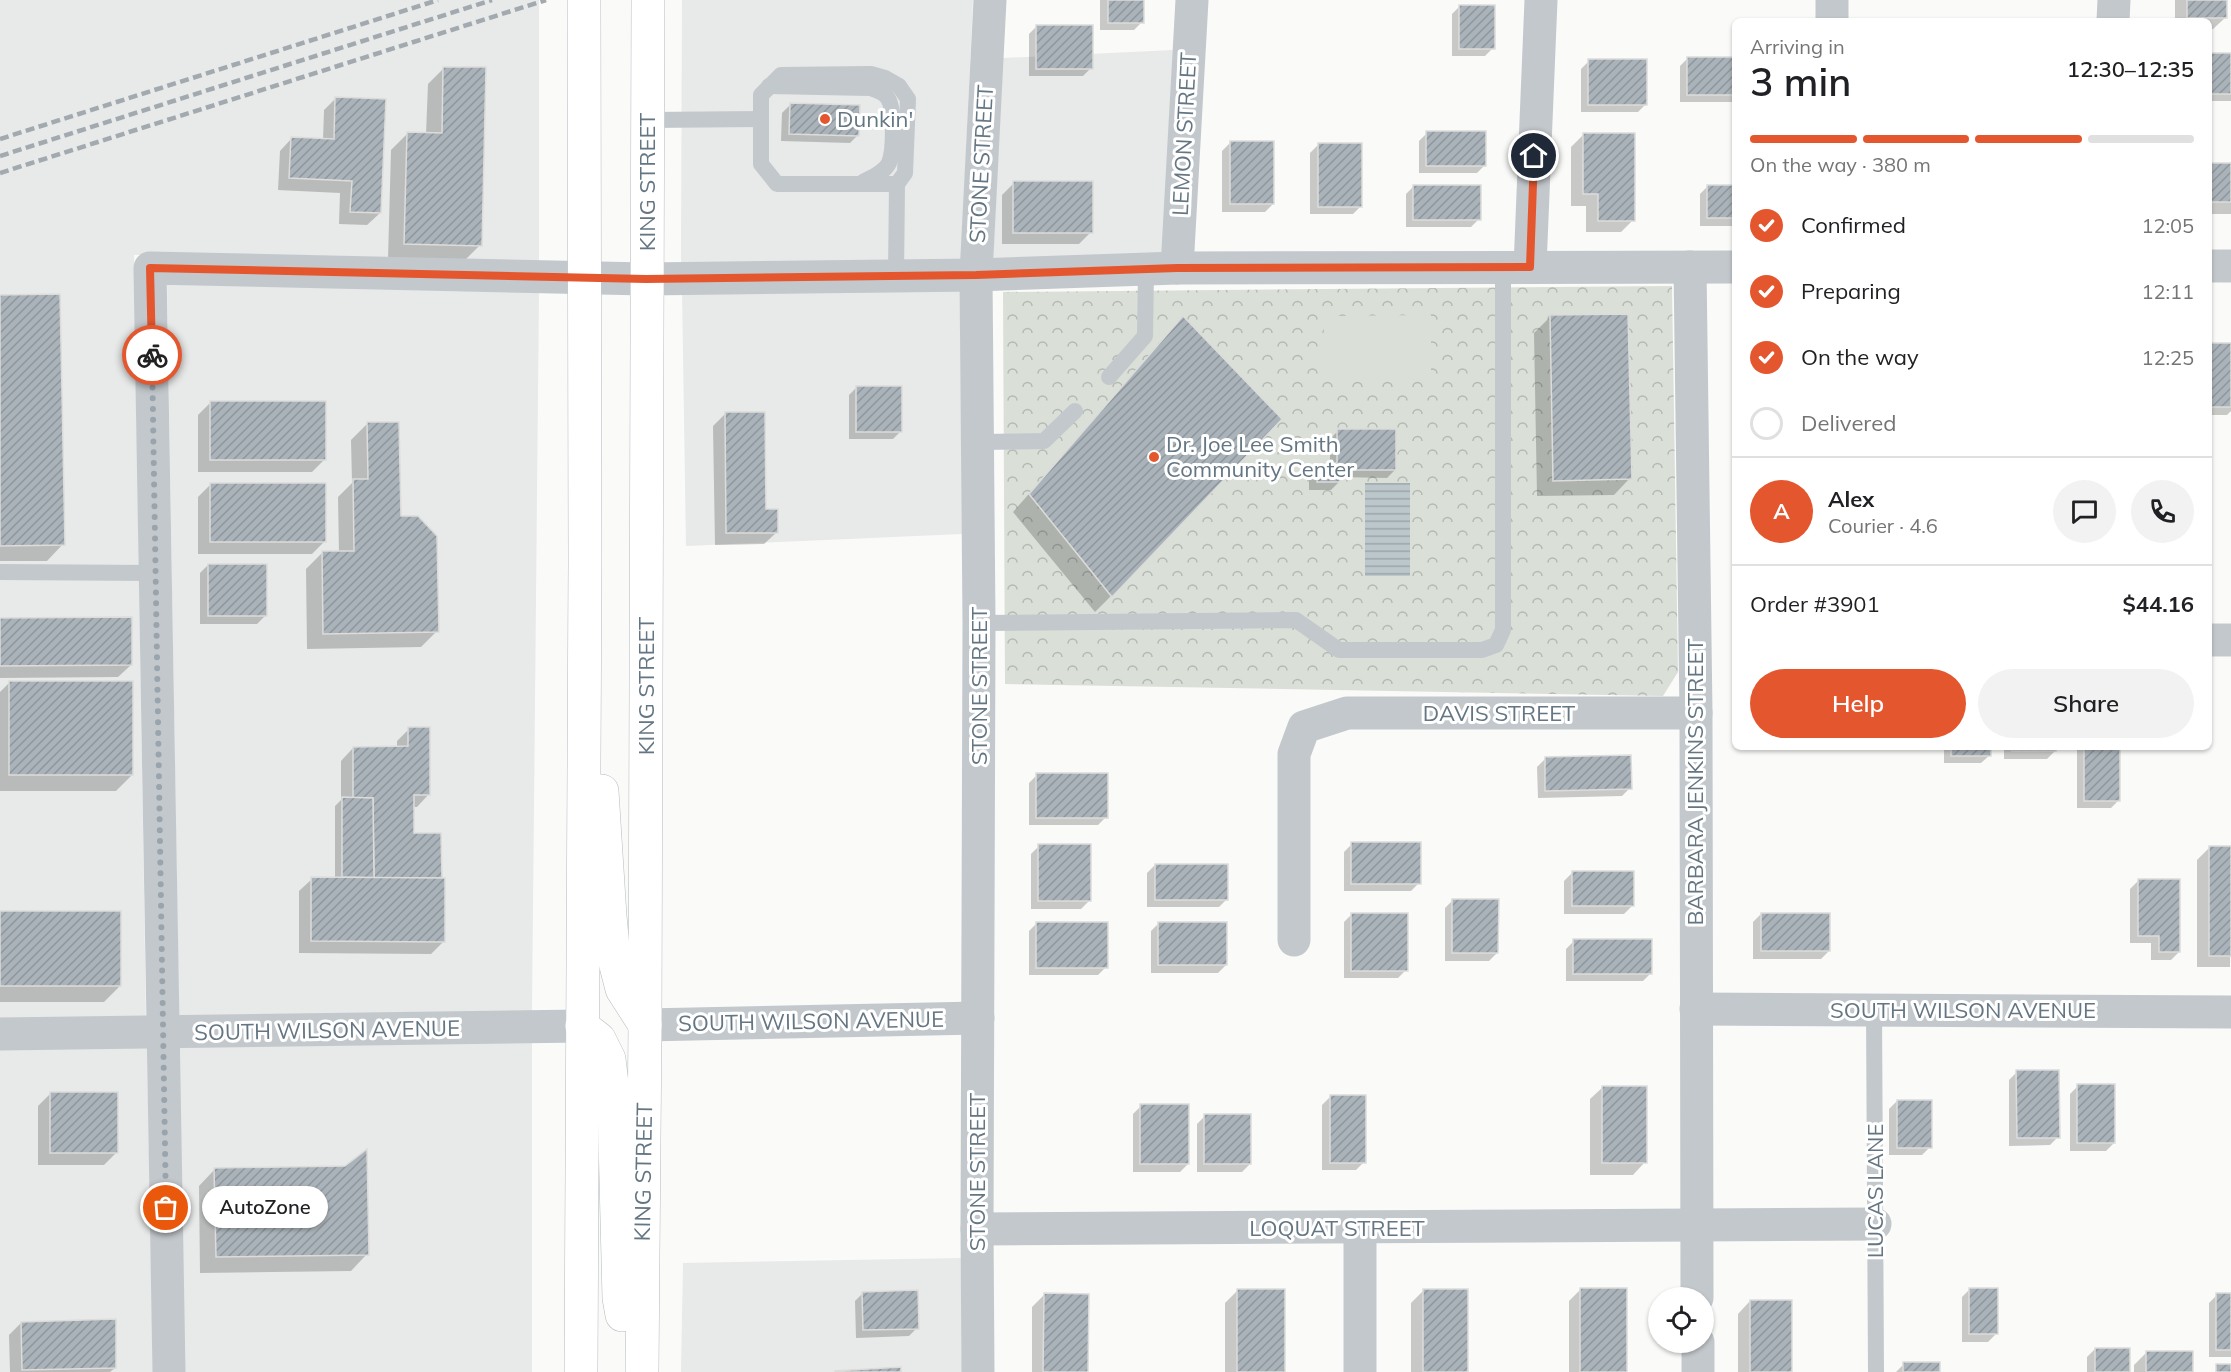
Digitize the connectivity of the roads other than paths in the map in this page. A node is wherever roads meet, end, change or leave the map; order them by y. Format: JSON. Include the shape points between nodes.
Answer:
{"nodes":[{"id":1,"x":584,"y":0,"type":"edge"},
{"id":2,"x":648,"y":0,"type":"edge"},
{"id":3,"x":990,"y":0,"type":"edge"},
{"id":4,"x":1192,"y":0,"type":"edge"},
{"id":5,"x":1540,"y":0,"type":"edge"},
{"id":6,"x":1832,"y":0,"type":"edge"},
{"id":7,"x":2114,"y":0,"type":"edge"},
{"id":8,"x":1832,"y":18,"type":"edge"},
{"id":9,"x":2113,"y":18,"type":"edge"},
{"id":10,"x":775,"y":81,"type":"junction"},
{"id":11,"x":761,"y":119,"type":"junction"},
{"id":12,"x":647,"y":120,"type":"junction"},
{"id":13,"x":859,"y":184,"type":"junction"},
{"id":14,"x":897,"y":184,"type":"junction"},
{"id":15,"x":2212,"y":266,"type":"edge"},
{"id":16,"x":2231,"y":266,"type":"edge"},
{"id":17,"x":1516,"y":267,"type":"junction"},
{"id":18,"x":1690,"y":267,"type":"junction"},
{"id":19,"x":1732,"y":267,"type":"edge"},
{"id":20,"x":1162,"y":269,"type":"junction"},
{"id":21,"x":976,"y":275,"type":"junction"},
{"id":22,"x":584,"y":276,"type":"junction"},
{"id":23,"x":896,"y":276,"type":"junction"},
{"id":24,"x":646,"y":279,"type":"junction"},
{"id":25,"x":1109,"y":377,"type":"dead end"},
{"id":26,"x":1075,"y":411,"type":"dead end"},
{"id":27,"x":978,"y":442,"type":"junction"},
{"id":28,"x":0,"y":572,"type":"edge"},
{"id":29,"x":155,"y":573,"type":"junction"},
{"id":30,"x":979,"y":623,"type":"junction"},
{"id":31,"x":2212,"y":640,"type":"edge"},
{"id":32,"x":2231,"y":640,"type":"edge"},
{"id":33,"x":584,"y":686,"type":"junction"},
{"id":34,"x":1696,"y":713,"type":"junction"},
{"id":35,"x":1294,"y":940,"type":"dead end"},
{"id":36,"x":1696,"y":1009,"type":"junction"},
{"id":37,"x":1874,"y":1010,"type":"junction"},
{"id":38,"x":2231,"y":1012,"type":"edge"},
{"id":39,"x":978,"y":1018,"type":"junction"},
{"id":40,"x":645,"y":1025,"type":"junction"},
{"id":41,"x":582,"y":1026,"type":"junction"},
{"id":42,"x":162,"y":1033,"type":"junction"},
{"id":43,"x":0,"y":1034,"type":"edge"},
{"id":44,"x":1875,"y":1224,"type":"junction"},
{"id":45,"x":1696,"y":1225,"type":"junction"},
{"id":46,"x":1360,"y":1228,"type":"junction"},
{"id":47,"x":977,"y":1229,"type":"junction"},
{"id":48,"x":1697,"y":1287,"type":"edge"},
{"id":49,"x":1698,"y":1353,"type":"edge"},
{"id":50,"x":169,"y":1372,"type":"edge"},
{"id":51,"x":581,"y":1372,"type":"edge"},
{"id":52,"x":635,"y":1372,"type":"edge"},
{"id":53,"x":642,"y":1372,"type":"edge"},
{"id":54,"x":978,"y":1372,"type":"edge"},
{"id":55,"x":1360,"y":1372,"type":"edge"},
{"id":56,"x":1698,"y":1372,"type":"edge"},
{"id":57,"x":1876,"y":1372,"type":"edge"}],
"edges":[{"from":1,"to":22,"type":"main road"},
{"from":2,"to":12,"type":"main road","name":"KING STREET"},
{"from":3,"to":21,"type":"street","name":"STONE STREET"},
{"from":4,"to":20,"type":"street","name":"LEMON STREET"},
{"from":5,"to":17,"type":"street"},
{"from":6,"to":8,"type":"street"},
{"from":7,"to":9,"type":"street"},
{"from":10,"to":11,"type":"lane","via":[[761,95]]},
{"from":10,"to":13,"type":"lane","via":[[870,88],[887,98],[892,108],[889,163],[880,173]]},
{"from":10,"to":14,"type":"lane","via":[[871,74],[899,86],[908,99],[905,173]]},
{"from":11,"to":12,"type":"lane"},
{"from":11,"to":13,"type":"lane","via":[[761,164],[777,184]]},
{"from":12,"to":24,"type":"main road","name":"KING STREET"},
{"from":13,"to":14,"type":"lane"},
{"from":14,"to":23,"type":"lane"},
{"from":15,"to":16,"type":"street"},
{"from":17,"to":18,"type":"street"},
{"from":17,"to":20,"type":"street"},
{"from":17,"to":30,"type":"lane","via":[[1503,630],[1496,645],[1482,650],[1339,650],[1296,620]]},
{"from":18,"to":19,"type":"street"},
{"from":18,"to":34,"type":"street","name":"BARBARA JENKINS STREET"},
{"from":20,"to":21,"type":"street"},
{"from":20,"to":25,"type":"lane","via":[[1145,336]]},
{"from":21,"to":23,"type":"street"},
{"from":21,"to":27,"type":"street","name":"STONE STREET"},
{"from":22,"to":24,"type":"street"},
{"from":22,"to":29,"type":"street","via":[[150,268]]},
{"from":22,"to":33,"type":"main road"},
{"from":23,"to":24,"type":"street"},
{"from":24,"to":40,"type":"main road","name":"KING STREET"},
{"from":26,"to":27,"type":"lane","via":[[1044,441]]},
{"from":27,"to":30,"type":"street","name":"STONE STREET"},
{"from":28,"to":29,"type":"lane"},
{"from":29,"to":42,"type":"street"},
{"from":30,"to":39,"type":"street","name":"STONE STREET"},
{"from":31,"to":32,"type":"street"},
{"from":33,"to":40,"type":"main road","via":[[596,736],[605,811],[614,958],[622,989]]},
{"from":33,"to":41,"type":"main road"},
{"from":34,"to":35,"type":"street","name":"DAVIS STREET","via":[[1347,713],[1304,727],[1294,754]]},
{"from":34,"to":36,"type":"street","name":"BARBARA JENKINS STREET"},
{"from":36,"to":37,"type":"street","name":"SOUTH WILSON AVENUE"},
{"from":36,"to":45,"type":"street","name":"BARBARA JENKINS STREET"},
{"from":37,"to":38,"type":"street","name":"SOUTH WILSON AVENUE"},
{"from":37,"to":44,"type":"lane","name":"LUCAS LANE"},
{"from":39,"to":40,"type":"street","name":"SOUTH WILSON AVENUE"},
{"from":39,"to":47,"type":"street","name":"STONE STREET"},
{"from":40,"to":53,"type":"main road","name":"KING STREET"},
{"from":41,"to":42,"type":"street","name":"SOUTH WILSON AVENUE"},
{"from":41,"to":51,"type":"main road"},
{"from":41,"to":52,"type":"main road","via":[[599,1039],[609,1059],[614,1100],[620,1298]]},
{"from":42,"to":43,"type":"street","name":"SOUTH WILSON AVENUE"},
{"from":42,"to":50,"type":"street"},
{"from":44,"to":45,"type":"street","name":"LOQUAT STREET"},
{"from":44,"to":57,"type":"lane","name":"LUCAS LANE"},
{"from":45,"to":46,"type":"street","name":"LOQUAT STREET"},
{"from":45,"to":48,"type":"street","name":"BARBARA JENKINS STREET"},
{"from":46,"to":47,"type":"street","name":"LOQUAT STREET"},
{"from":46,"to":55,"type":"street"},
{"from":47,"to":54,"type":"street","name":"STONE STREET"},
{"from":49,"to":56,"type":"street"}]}
